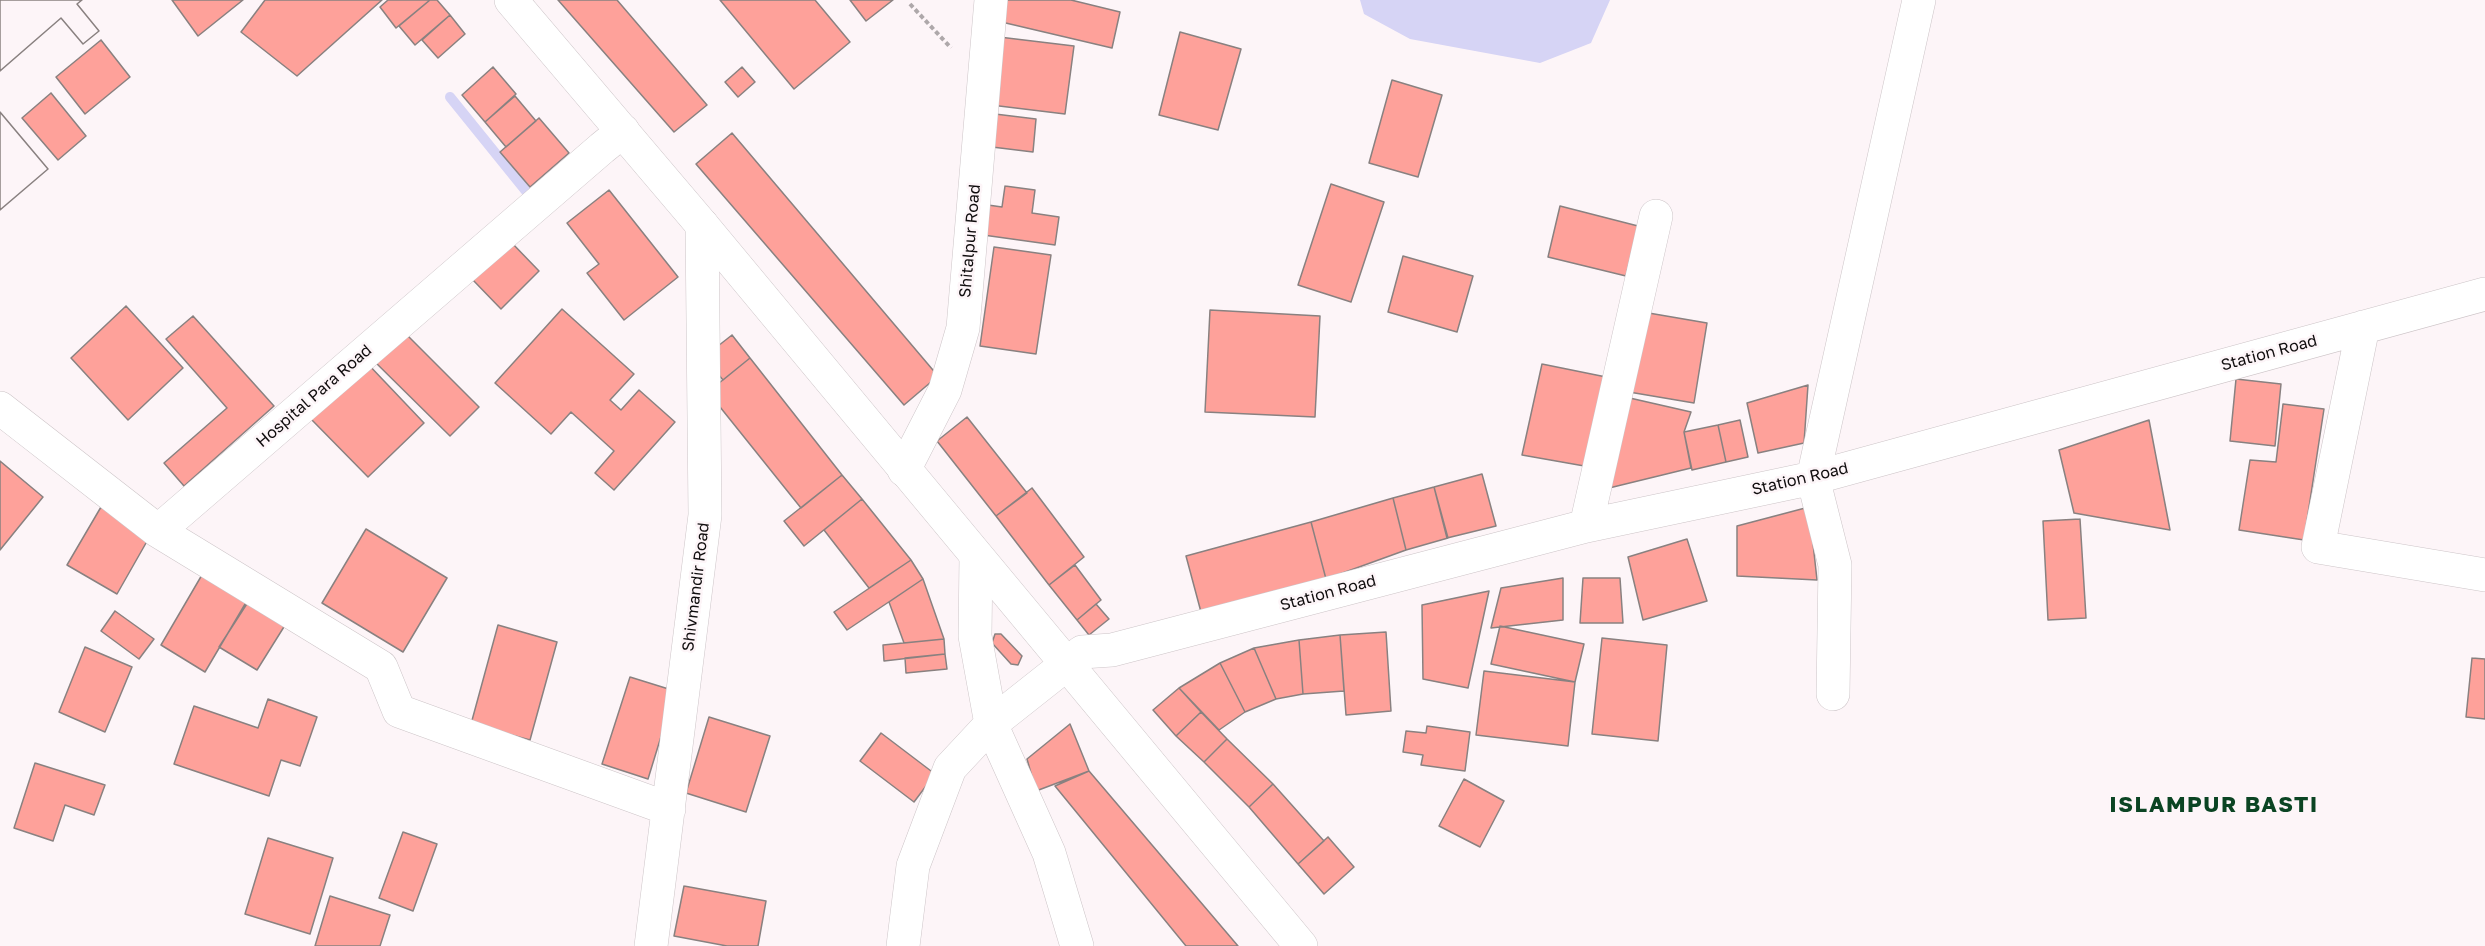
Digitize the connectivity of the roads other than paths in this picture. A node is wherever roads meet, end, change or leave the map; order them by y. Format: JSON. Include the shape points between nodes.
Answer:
{"nodes":[{"id":1,"x":512,"y":0,"type":"edge"},
{"id":2,"x":991,"y":0,"type":"edge"},
{"id":3,"x":1919,"y":0,"type":"edge"},
{"id":4,"x":623,"y":131,"type":"junction"},
{"id":5,"x":1656,"y":216,"type":"dead end"},
{"id":6,"x":702,"y":225,"type":"junction"},
{"id":7,"x":2485,"y":294,"type":"edge"},
{"id":8,"x":2363,"y":327,"type":"junction"},
{"id":9,"x":0,"y":408,"type":"edge"},
{"id":10,"x":904,"y":470,"type":"junction"},
{"id":11,"x":1813,"y":477,"type":"junction"},
{"id":12,"x":1586,"y":526,"type":"junction"},
{"id":13,"x":158,"y":531,"type":"junction"},
{"id":14,"x":976,"y":556,"type":"junction"},
{"id":15,"x":2485,"y":575,"type":"edge"},
{"id":16,"x":1067,"y":663,"type":"junction"},
{"id":17,"x":1833,"y":694,"type":"dead end"},
{"id":18,"x":991,"y":724,"type":"junction"},
{"id":19,"x":669,"y":809,"type":"junction"},
{"id":20,"x":651,"y":946,"type":"edge"},
{"id":21,"x":903,"y":946,"type":"edge"},
{"id":22,"x":1077,"y":946,"type":"edge"},
{"id":23,"x":1301,"y":946,"type":"edge"}],
"edges":[{"from":1,"to":4,"type":"street"},
{"from":2,"to":10,"type":"street","name":"Shitalpur Road","via":[[963,328],[945,390]]},
{"from":3,"to":11,"type":"street"},
{"from":4,"to":6,"type":"street"},
{"from":4,"to":13,"type":"street","name":"Hospital Para Road"},
{"from":5,"to":12,"type":"street"},
{"from":6,"to":10,"type":"street"},
{"from":6,"to":19,"type":"street","name":"Shivmandir Road","via":[[705,514]]},
{"from":7,"to":8,"type":"street","name":"Station Road"},
{"from":8,"to":11,"type":"street","name":"Station Road"},
{"from":8,"to":15,"type":"street","via":[[2318,546]]},
{"from":9,"to":13,"type":"street"},
{"from":10,"to":14,"type":"street"},
{"from":11,"to":12,"type":"street","name":"Station Road"},
{"from":11,"to":17,"type":"street","via":[[1835,565]]},
{"from":12,"to":16,"type":"street","name":"Station Road","via":[[1112,650],[1082,652]]},
{"from":13,"to":19,"type":"street","via":[[381,667],[399,711]]},
{"from":14,"to":16,"type":"street"},
{"from":14,"to":18,"type":"street","via":[[975,636]]},
{"from":16,"to":18,"type":"street","name":"Station Road"},
{"from":16,"to":23,"type":"street"},
{"from":18,"to":21,"type":"street","name":"Station Road","via":[[950,768],[913,866]]},
{"from":18,"to":22,"type":"street","via":[[1049,854]]},
{"from":19,"to":20,"type":"street","name":"Shivmandir Road"}]}
